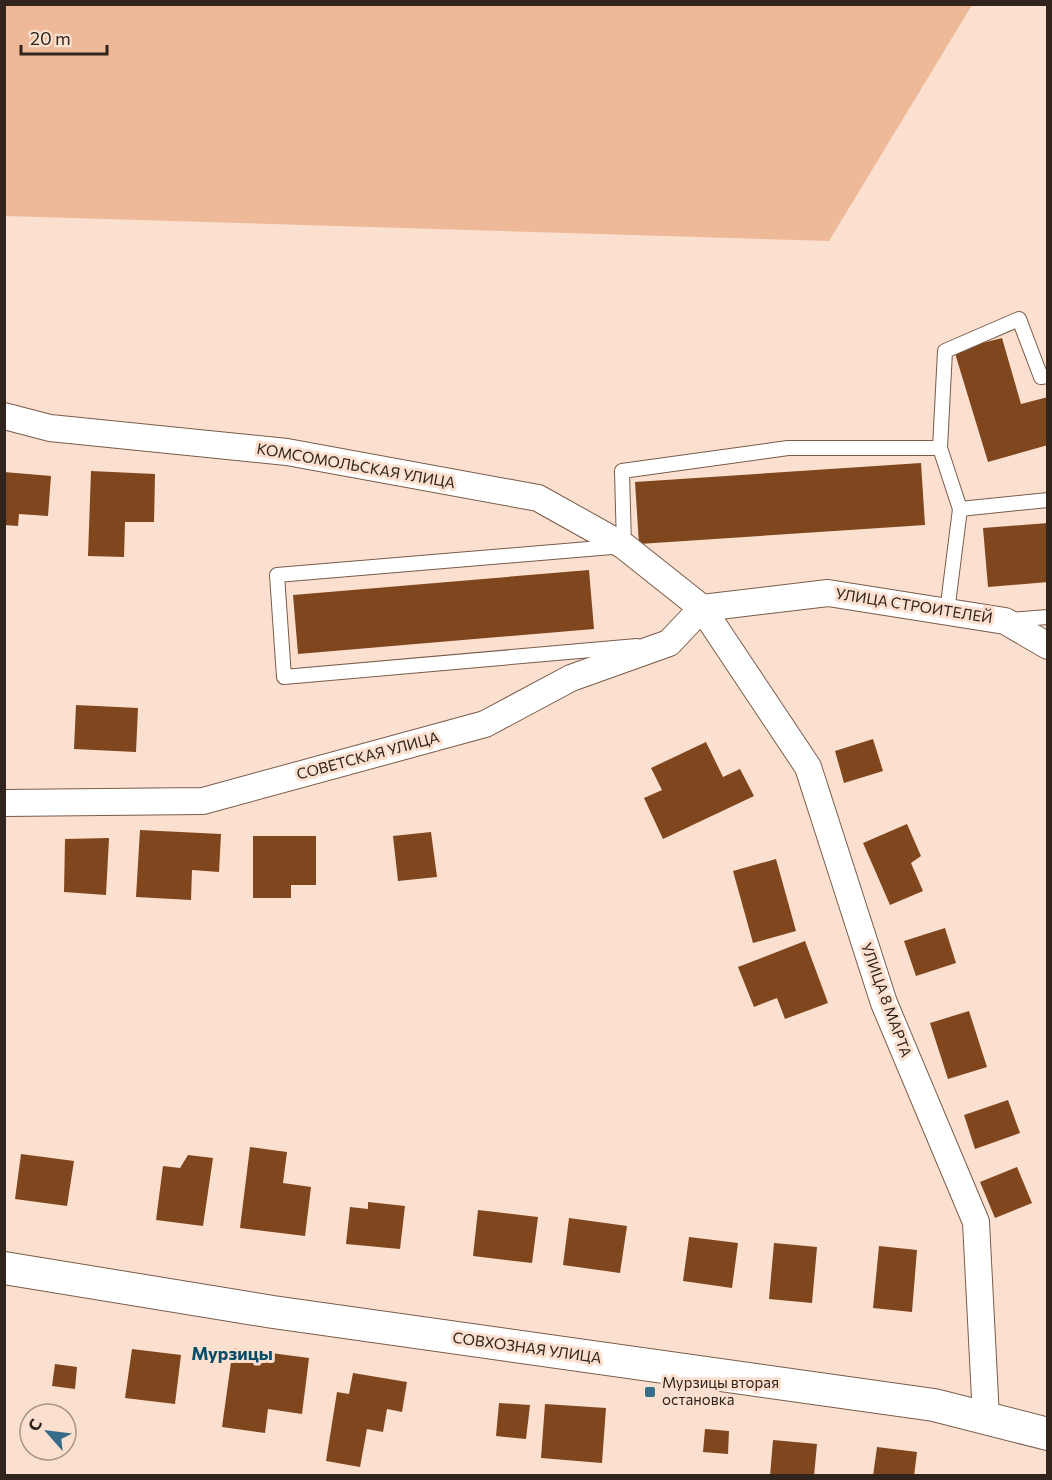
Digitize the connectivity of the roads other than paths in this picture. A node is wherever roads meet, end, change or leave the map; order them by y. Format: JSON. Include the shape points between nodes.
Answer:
{"nodes":[{"id":1,"x":1047,"y":376,"type":"edge"},
{"id":2,"x":4,"y":416,"type":"edge"},
{"id":3,"x":940,"y":448,"type":"junction"},
{"id":4,"x":1047,"y":500,"type":"edge"},
{"id":5,"x":960,"y":509,"type":"junction"},
{"id":6,"x":624,"y":546,"type":"junction"},
{"id":7,"x":702,"y":608,"type":"junction"},
{"id":8,"x":947,"y":612,"type":"junction"},
{"id":9,"x":1047,"y":616,"type":"edge"},
{"id":10,"x":1005,"y":621,"type":"junction"},
{"id":11,"x":669,"y":643,"type":"junction"},
{"id":12,"x":1047,"y":646,"type":"edge"},
{"id":13,"x":4,"y":802,"type":"edge"},
{"id":14,"x":4,"y":1268,"type":"edge"},
{"id":15,"x":986,"y":1418,"type":"junction"},
{"id":16,"x":1047,"y":1434,"type":"edge"}],
"edges":[{"from":1,"to":3,"type":"lane","via":[[1041,377],[1018,319],[945,351]]},
{"from":2,"to":6,"type":"street","name":"КОМСОМОЛЬСКАЯ УЛИЦА","via":[[50,428],[287,452],[538,498]]},
{"from":3,"to":5,"type":"lane"},
{"from":3,"to":6,"type":"lane","via":[[788,448],[622,471]]},
{"from":4,"to":5,"type":"lane"},
{"from":5,"to":8,"type":"lane"},
{"from":6,"to":7,"type":"street","name":"КОМСОМОЛЬСКАЯ УЛИЦА"},
{"from":6,"to":11,"type":"lane","via":[[277,575],[284,677]]},
{"from":7,"to":8,"type":"street","name":"УЛИЦА СТРОИТЕЛЕЙ","via":[[828,593]]},
{"from":7,"to":11,"type":"street","name":"СОВЕТСКАЯ УЛИЦА"},
{"from":7,"to":15,"type":"street","name":"УЛИЦА 8 МАРТА","via":[[808,767],[884,1003],[976,1222]]},
{"from":8,"to":10,"type":"street","name":"УЛИЦА СТРОИТЕЛЕЙ"},
{"from":9,"to":10,"type":"lane"},
{"from":10,"to":12,"type":"street","name":"УЛИЦА СТРОИТЕЛЕЙ"},
{"from":11,"to":13,"type":"street","name":"СОВЕТСКАЯ УЛИЦА","via":[[571,678],[485,724],[202,801]]},
{"from":14,"to":15,"type":"street","name":"СОВХОЗНАЯ УЛИЦА","via":[[285,1314],[934,1406]]},
{"from":15,"to":16,"type":"street","name":"СОВХОЗНАЯ УЛИЦА"}]}
